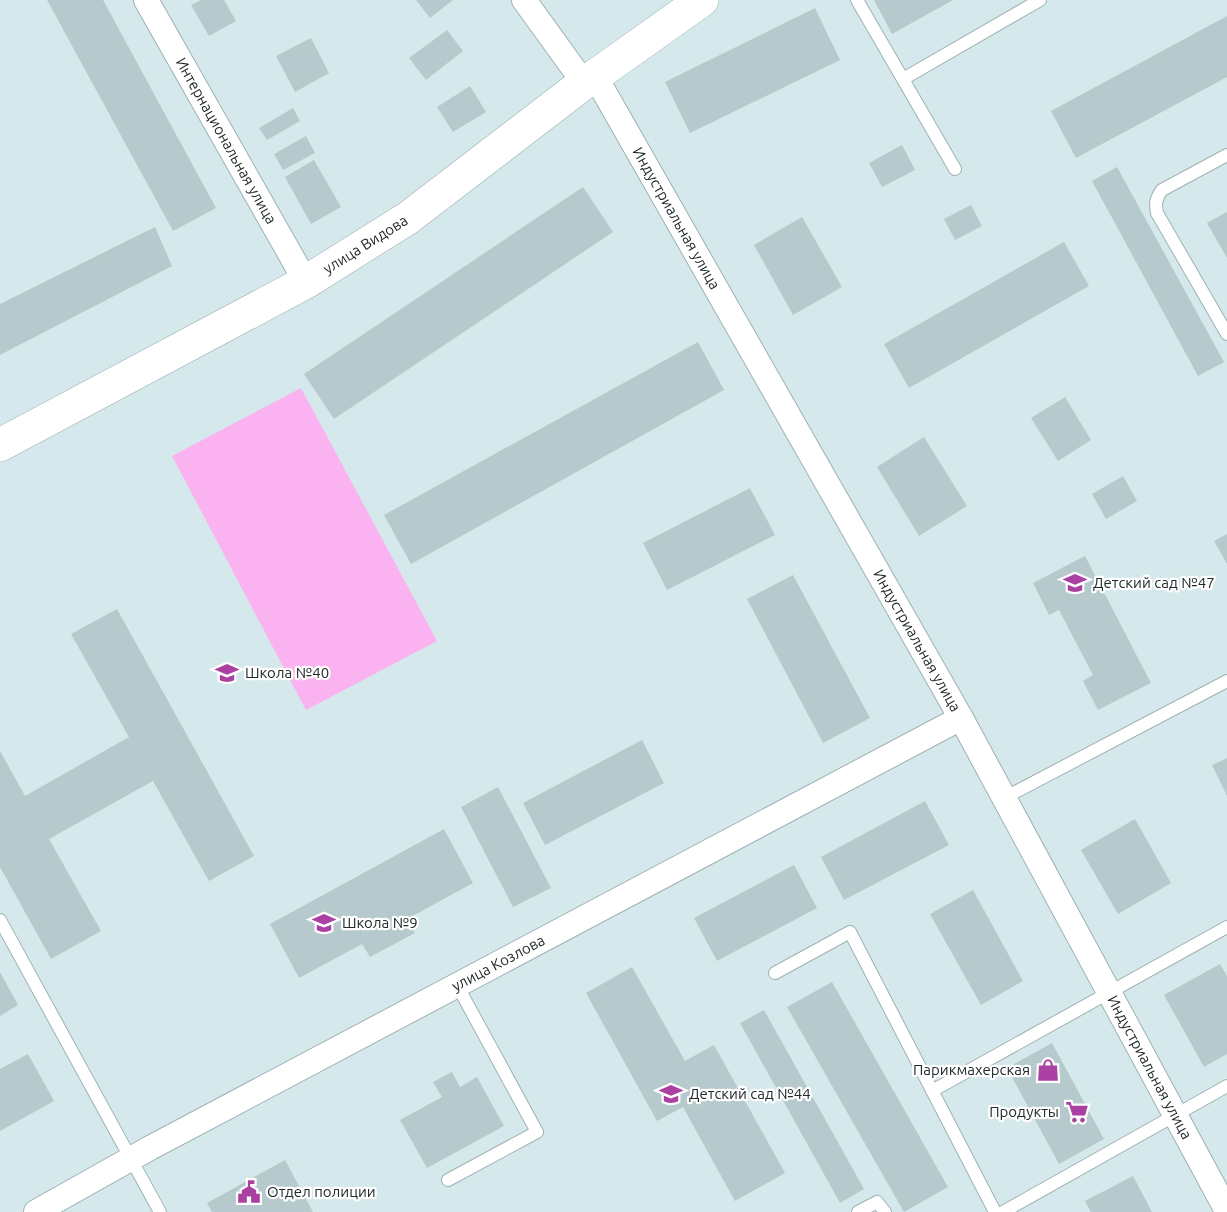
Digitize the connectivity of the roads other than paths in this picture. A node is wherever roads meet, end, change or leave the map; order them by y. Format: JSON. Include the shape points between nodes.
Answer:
{"nodes":[{"id":1,"x":146,"y":0,"type":"edge"},
{"id":2,"x":524,"y":0,"type":"edge"},
{"id":3,"x":702,"y":0,"type":"edge"},
{"id":4,"x":856,"y":0,"type":"edge"},
{"id":5,"x":1040,"y":0,"type":"edge"},
{"id":6,"x":903,"y":79,"type":"junction"},
{"id":7,"x":589,"y":80,"type":"junction"},
{"id":8,"x":1227,"y":155,"type":"edge"},
{"id":9,"x":955,"y":169,"type":"dead end"},
{"id":10,"x":306,"y":282,"type":"junction"},
{"id":11,"x":1227,"y":334,"type":"edge"},
{"id":12,"x":0,"y":445,"type":"edge"},
{"id":13,"x":1227,"y":681,"type":"edge"},
{"id":14,"x":961,"y":718,"type":"junction"},
{"id":15,"x":1004,"y":798,"type":"junction"},
{"id":16,"x":0,"y":920,"type":"edge"},
{"id":17,"x":1227,"y":927,"type":"edge"},
{"id":18,"x":775,"y":973,"type":"dead end"},
{"id":19,"x":457,"y":985,"type":"junction"},
{"id":20,"x":1110,"y":993,"type":"junction"},
{"id":21,"x":1227,"y":1086,"type":"edge"},
{"id":22,"x":932,"y":1091,"type":"junction"},
{"id":23,"x":1176,"y":1115,"type":"junction"},
{"id":24,"x":131,"y":1159,"type":"junction"},
{"id":25,"x":448,"y":1180,"type":"dead end"},
{"id":26,"x":1227,"y":1210,"type":"edge"},
{"id":27,"x":36,"y":1212,"type":"edge"},
{"id":28,"x":160,"y":1212,"type":"edge"},
{"id":29,"x":858,"y":1212,"type":"edge"},
{"id":30,"x":885,"y":1212,"type":"edge"},
{"id":31,"x":995,"y":1212,"type":"edge"},
{"id":32,"x":1003,"y":1212,"type":"edge"}],
"edges":[{"from":1,"to":10,"type":"street","name":"Интернациональная улица"},
{"from":2,"to":7,"type":"street","name":"Индустриальная улица"},
{"from":3,"to":7,"type":"street","name":"улица Видова"},
{"from":4,"to":6,"type":"lane"},
{"from":5,"to":6,"type":"lane"},
{"from":6,"to":9,"type":"lane"},
{"from":7,"to":10,"type":"street","name":"улица Видова","via":[[408,218]]},
{"from":7,"to":14,"type":"street","name":"Индустриальная улица"},
{"from":8,"to":11,"type":"lane","via":[[1162,190],[1155,205]]},
{"from":10,"to":12,"type":"street","name":"улица Видова"},
{"from":13,"to":15,"type":"lane"},
{"from":14,"to":15,"type":"street","name":"Индустриальная улица"},
{"from":14,"to":19,"type":"street","name":"улица Козлова"},
{"from":15,"to":20,"type":"street","name":"Индустриальная улица"},
{"from":16,"to":24,"type":"lane"},
{"from":17,"to":20,"type":"lane"},
{"from":18,"to":22,"type":"lane","via":[[850,932]]},
{"from":19,"to":24,"type":"street","name":"улица Козлова"},
{"from":19,"to":25,"type":"lane","via":[[537,1132]]},
{"from":20,"to":22,"type":"lane"},
{"from":20,"to":23,"type":"street","name":"Индустриальная улица"},
{"from":21,"to":23,"type":"lane"},
{"from":22,"to":31,"type":"lane"},
{"from":23,"to":26,"type":"street","name":"Индустриальная улица"},
{"from":23,"to":32,"type":"lane"},
{"from":24,"to":27,"type":"street","name":"улица Козлова"},
{"from":24,"to":28,"type":"lane"},
{"from":29,"to":30,"type":"lane","via":[[877,1202]]}]}
